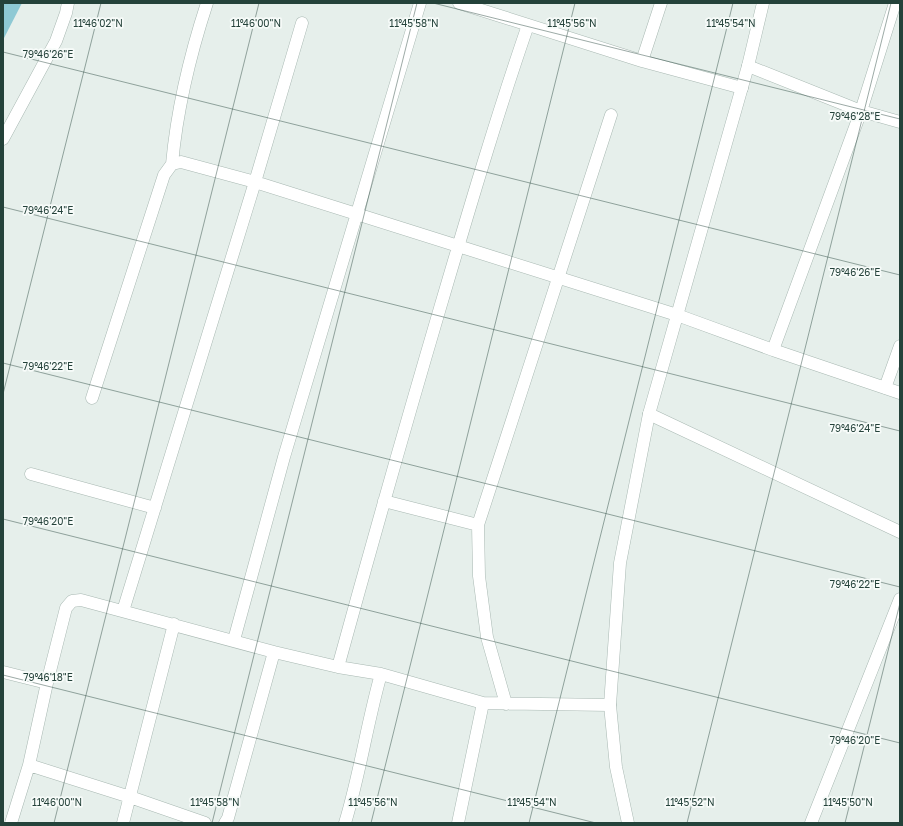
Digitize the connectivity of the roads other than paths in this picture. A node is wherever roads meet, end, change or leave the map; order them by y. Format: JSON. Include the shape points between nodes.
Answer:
{"nodes":[{"id":1,"x":68,"y":3,"type":"edge"},
{"id":2,"x":207,"y":3,"type":"edge"},
{"id":3,"x":420,"y":3,"type":"edge"},
{"id":4,"x":459,"y":3,"type":"edge"},
{"id":5,"x":661,"y":3,"type":"edge"},
{"id":6,"x":763,"y":3,"type":"edge"},
{"id":7,"x":895,"y":3,"type":"edge"},
{"id":8,"x":302,"y":23,"type":"dead end"},
{"id":9,"x":528,"y":25,"type":"junction"},
{"id":10,"x":642,"y":61,"type":"junction"},
{"id":11,"x":748,"y":66,"type":"junction"},
{"id":12,"x":742,"y":88,"type":"junction"},
{"id":13,"x":861,"y":111,"type":"junction"},
{"id":14,"x":611,"y":115,"type":"dead end"},
{"id":15,"x":900,"y":122,"type":"edge"},
{"id":16,"x":3,"y":139,"type":"edge"},
{"id":17,"x":172,"y":164,"type":"junction"},
{"id":18,"x":256,"y":182,"type":"junction"},
{"id":19,"x":356,"y":215,"type":"junction"},
{"id":20,"x":458,"y":246,"type":"junction"},
{"id":21,"x":559,"y":278,"type":"junction"},
{"id":22,"x":677,"y":315,"type":"junction"},
{"id":23,"x":900,"y":346,"type":"edge"},
{"id":24,"x":773,"y":350,"type":"junction"},
{"id":25,"x":885,"y":388,"type":"junction"},
{"id":26,"x":900,"y":393,"type":"edge"},
{"id":27,"x":92,"y":398,"type":"dead end"},
{"id":28,"x":649,"y":414,"type":"junction"},
{"id":29,"x":31,"y":474,"type":"dead end"},
{"id":30,"x":384,"y":501,"type":"junction"},
{"id":31,"x":155,"y":508,"type":"junction"},
{"id":32,"x":478,"y":525,"type":"junction"},
{"id":33,"x":900,"y":532,"type":"edge"},
{"id":34,"x":900,"y":599,"type":"edge"},
{"id":35,"x":123,"y":611,"type":"junction"},
{"id":36,"x":174,"y":624,"type":"junction"},
{"id":37,"x":234,"y":640,"type":"junction"},
{"id":38,"x":274,"y":652,"type":"junction"},
{"id":39,"x":338,"y":667,"type":"junction"},
{"id":40,"x":3,"y":672,"type":"edge"},
{"id":41,"x":380,"y":674,"type":"junction"},
{"id":42,"x":47,"y":684,"type":"junction"},
{"id":43,"x":483,"y":703,"type":"junction"},
{"id":44,"x":506,"y":704,"type":"junction"},
{"id":45,"x":610,"y":705,"type":"junction"},
{"id":46,"x":29,"y":765,"type":"junction"},
{"id":47,"x":130,"y":797,"type":"junction"},
{"id":48,"x":11,"y":823,"type":"edge"},
{"id":49,"x":123,"y":823,"type":"edge"},
{"id":50,"x":206,"y":823,"type":"edge"},
{"id":51,"x":225,"y":823,"type":"edge"},
{"id":52,"x":345,"y":823,"type":"edge"},
{"id":53,"x":458,"y":823,"type":"edge"},
{"id":54,"x":628,"y":823,"type":"edge"},
{"id":55,"x":811,"y":823,"type":"edge"}],
"edges":[{"from":1,"to":16,"type":"street","via":[[56,41]]},
{"from":2,"to":17,"type":"street","via":[[185,81]]},
{"from":3,"to":19,"type":"street"},
{"from":4,"to":9,"type":"street"},
{"from":5,"to":10,"type":"street"},
{"from":6,"to":11,"type":"street"},
{"from":7,"to":13,"type":"street"},
{"from":8,"to":18,"type":"street"},
{"from":9,"to":10,"type":"street"},
{"from":9,"to":20,"type":"street"},
{"from":10,"to":12,"type":"street"},
{"from":11,"to":12,"type":"street"},
{"from":11,"to":13,"type":"street"},
{"from":12,"to":22,"type":"street"},
{"from":13,"to":15,"type":"street"},
{"from":13,"to":24,"type":"street"},
{"from":14,"to":21,"type":"street"},
{"from":17,"to":18,"type":"street","via":[[180,162]]},
{"from":17,"to":27,"type":"street","via":[[164,175]]},
{"from":18,"to":19,"type":"street"},
{"from":18,"to":31,"type":"street"},
{"from":19,"to":20,"type":"street"},
{"from":19,"to":37,"type":"street","via":[[284,457]]},
{"from":20,"to":21,"type":"street"},
{"from":20,"to":30,"type":"street"},
{"from":21,"to":22,"type":"street"},
{"from":21,"to":32,"type":"street"},
{"from":22,"to":24,"type":"street"},
{"from":22,"to":28,"type":"street"},
{"from":23,"to":25,"type":"street"},
{"from":24,"to":25,"type":"street"},
{"from":25,"to":26,"type":"street"},
{"from":28,"to":33,"type":"street"},
{"from":28,"to":45,"type":"street","via":[[620,563]]},
{"from":29,"to":31,"type":"street"},
{"from":30,"to":32,"type":"street"},
{"from":30,"to":39,"type":"street"},
{"from":31,"to":35,"type":"street"},
{"from":32,"to":44,"type":"street","via":[[479,576],[487,636]]},
{"from":34,"to":55,"type":"street"},
{"from":35,"to":36,"type":"street"},
{"from":35,"to":42,"type":"street","via":[[81,600],[72,601],[66,608]]},
{"from":36,"to":37,"type":"street"},
{"from":36,"to":47,"type":"street"},
{"from":37,"to":38,"type":"street"},
{"from":38,"to":39,"type":"street"},
{"from":38,"to":51,"type":"street"},
{"from":39,"to":41,"type":"street"},
{"from":40,"to":42,"type":"street"},
{"from":41,"to":43,"type":"street"},
{"from":41,"to":52,"type":"street"},
{"from":42,"to":46,"type":"street"},
{"from":43,"to":44,"type":"street"},
{"from":43,"to":53,"type":"street"},
{"from":44,"to":45,"type":"street"},
{"from":45,"to":54,"type":"street","via":[[616,767]]},
{"from":46,"to":47,"type":"street"},
{"from":46,"to":48,"type":"street"},
{"from":47,"to":49,"type":"street"},
{"from":47,"to":50,"type":"street"}]}
